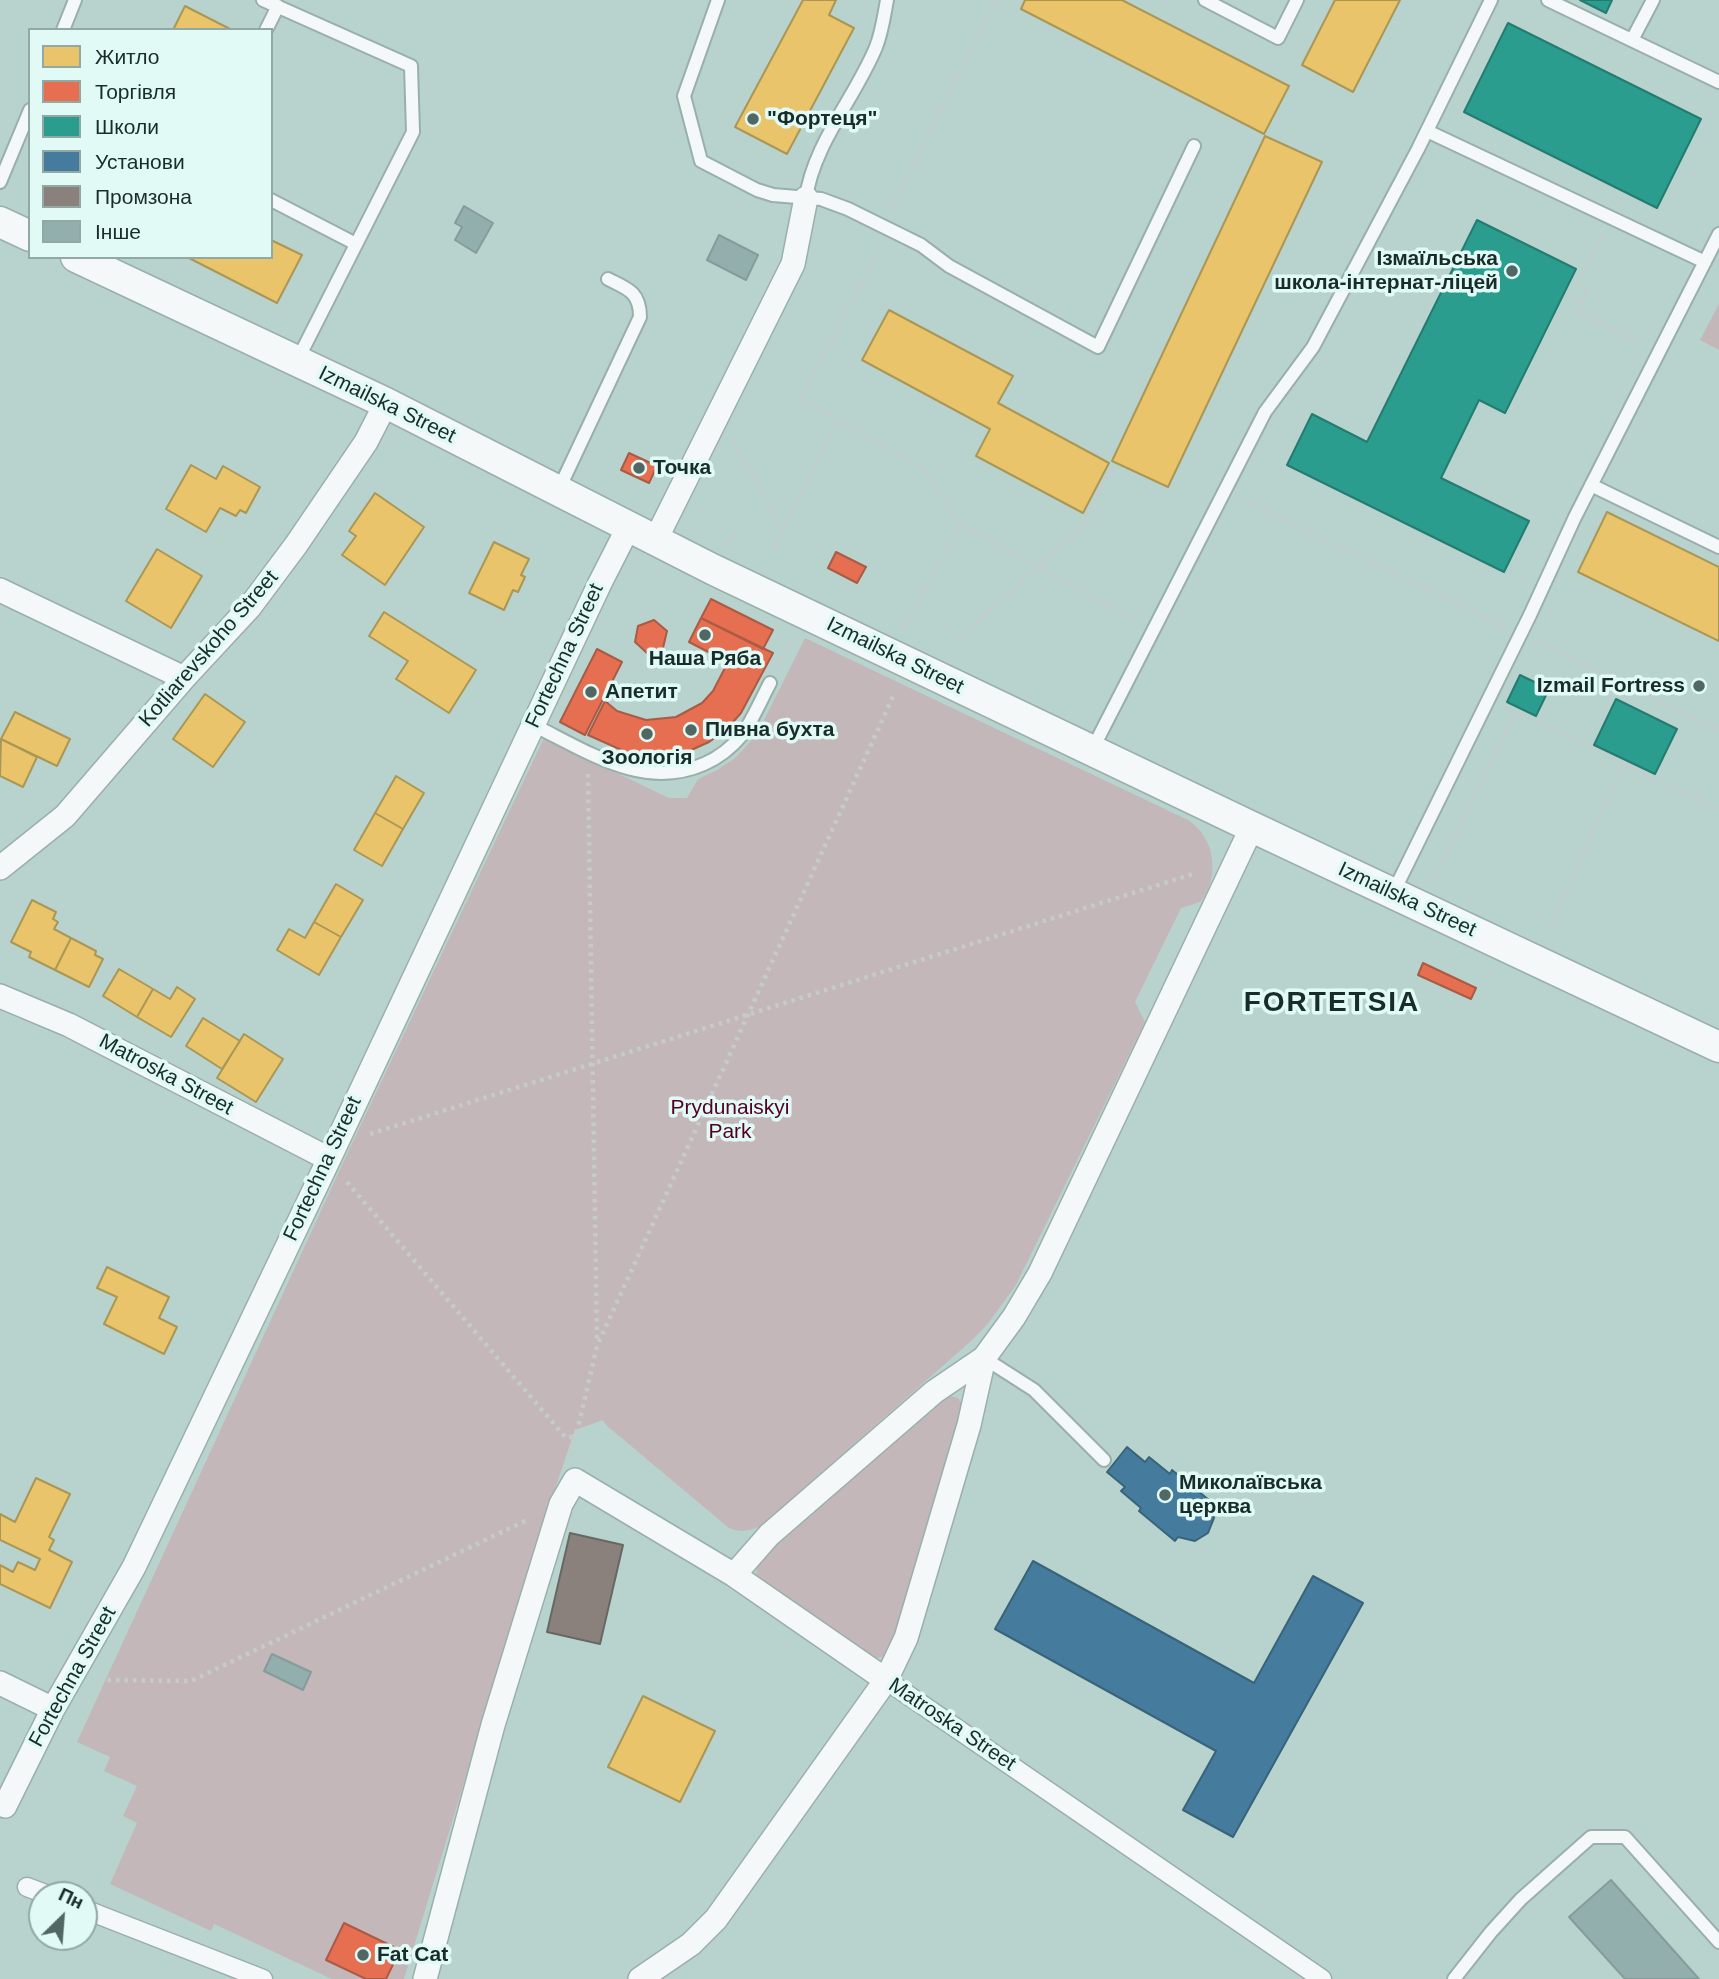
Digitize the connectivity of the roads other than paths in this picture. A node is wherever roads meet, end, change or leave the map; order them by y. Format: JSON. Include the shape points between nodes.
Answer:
{"nodes":[{"id":1,"x":75,"y":0,"type":"edge"},
{"id":2,"x":263,"y":0,"type":"edge"},
{"id":3,"x":718,"y":0,"type":"edge"},
{"id":4,"x":887,"y":0,"type":"edge"},
{"id":5,"x":1205,"y":0,"type":"edge"},
{"id":6,"x":1297,"y":0,"type":"edge"},
{"id":7,"x":1490,"y":0,"type":"edge"},
{"id":8,"x":1548,"y":0,"type":"edge"},
{"id":9,"x":1653,"y":0,"type":"edge"},
{"id":10,"x":278,"y":6,"type":"junction"},
{"id":11,"x":64,"y":28,"type":"edge"},
{"id":12,"x":267,"y":28,"type":"edge"},
{"id":13,"x":1632,"y":40,"type":"junction"},
{"id":14,"x":1719,"y":82,"type":"edge"},
{"id":15,"x":28,"y":115,"type":"edge"},
{"id":16,"x":1427,"y":131,"type":"junction"},
{"id":17,"x":1194,"y":146,"type":"dead end"},
{"id":18,"x":0,"y":182,"type":"edge"},
{"id":19,"x":806,"y":198,"type":"junction"},
{"id":20,"x":273,"y":201,"type":"edge"},
{"id":21,"x":0,"y":222,"type":"edge"},
{"id":22,"x":1719,"y":234,"type":"edge"},
{"id":23,"x":28,"y":235,"type":"edge"},
{"id":24,"x":356,"y":244,"type":"junction"},
{"id":25,"x":80,"y":259,"type":"edge"},
{"id":26,"x":1705,"y":262,"type":"junction"},
{"id":27,"x":608,"y":279,"type":"dead end"},
{"id":28,"x":297,"y":361,"type":"junction"},
{"id":29,"x":386,"y":403,"type":"junction"},
{"id":30,"x":1591,"y":485,"type":"junction"},
{"id":31,"x":559,"y":489,"type":"junction"},
{"id":32,"x":629,"y":526,"type":"junction"},
{"id":33,"x":656,"y":539,"type":"junction"},
{"id":34,"x":1719,"y":547,"type":"edge"},
{"id":35,"x":0,"y":590,"type":"edge"},
{"id":36,"x":184,"y":678,"type":"junction"},
{"id":37,"x":770,"y":683,"type":"road end"},
{"id":38,"x":533,"y":725,"type":"junction"},
{"id":39,"x":1092,"y":750,"type":"junction"},
{"id":40,"x":1252,"y":827,"type":"junction"},
{"id":41,"x":0,"y":868,"type":"edge"},
{"id":42,"x":1393,"y":894,"type":"junction"},
{"id":43,"x":0,"y":996,"type":"edge"},
{"id":44,"x":1719,"y":1046,"type":"edge"},
{"id":45,"x":329,"y":1159,"type":"junction"},
{"id":46,"x":984,"y":1357,"type":"junction"},
{"id":47,"x":1104,"y":1460,"type":"dead end"},
{"id":48,"x":734,"y":1575,"type":"junction"},
{"id":49,"x":886,"y":1680,"type":"junction"},
{"id":50,"x":0,"y":1683,"type":"edge"},
{"id":51,"x":53,"y":1709,"type":"junction"},
{"id":52,"x":2,"y":1805,"type":"edge"},
{"id":53,"x":98,"y":1914,"type":"edge"},
{"id":54,"x":1719,"y":1942,"type":"edge"},
{"id":55,"x":263,"y":1979,"type":"edge"},
{"id":56,"x":425,"y":1979,"type":"edge"},
{"id":57,"x":640,"y":1979,"type":"edge"},
{"id":58,"x":1322,"y":1979,"type":"edge"},
{"id":59,"x":1454,"y":1979,"type":"edge"}],
"edges":[{"from":1,"to":11,"type":"lane"},
{"from":2,"to":10,"type":"lane"},
{"from":3,"to":19,"type":"lane","via":[[684,96],[701,161],[757,190]]},
{"from":4,"to":19,"type":"lane","via":[[876,48],[816,162]]},
{"from":5,"to":6,"type":"lane","via":[[1278,38]]},
{"from":7,"to":16,"type":"lane"},
{"from":8,"to":13,"type":"lane"},
{"from":9,"to":13,"type":"lane"},
{"from":10,"to":12,"type":"lane"},
{"from":10,"to":24,"type":"lane","via":[[411,66],[413,132]]},
{"from":13,"to":14,"type":"lane"},
{"from":15,"to":18,"type":"lane"},
{"from":16,"to":26,"type":"lane"},
{"from":16,"to":39,"type":"lane","via":[[1313,347],[1265,412]]},
{"from":17,"to":19,"type":"lane","via":[[1098,347],[949,266],[921,245],[835,203]]},
{"from":19,"to":33,"type":"street","via":[[793,264]]},
{"from":20,"to":24,"type":"lane"},
{"from":21,"to":23,"type":"street"},
{"from":22,"to":26,"type":"lane"},
{"from":24,"to":28,"type":"lane"},
{"from":25,"to":28,"type":"street","name":"Izmailska Street"},
{"from":26,"to":30,"type":"lane"},
{"from":27,"to":31,"type":"lane","via":[[635,295],[640,317]]},
{"from":28,"to":29,"type":"street","name":"Izmailska Street"},
{"from":29,"to":31,"type":"street","name":"Izmailska Street"},
{"from":29,"to":36,"type":"street","name":"Kotliarevskoho Street","via":[[366,442],[296,545],[249,608]]},
{"from":30,"to":34,"type":"lane"},
{"from":30,"to":42,"type":"lane"},
{"from":31,"to":32,"type":"street","name":"Izmailska Street"},
{"from":32,"to":33,"type":"street","name":"Izmailska Street"},
{"from":32,"to":38,"type":"street","name":"Fortechna Street"},
{"from":33,"to":39,"type":"street","name":"Izmailska Street"},
{"from":35,"to":36,"type":"street"},
{"from":36,"to":41,"type":"street","name":"Kotliarevskoho Street","via":[[65,816]]},
{"from":37,"to":38,"type":"lane","via":[[741,736],[712,761],[667,774],[620,767]]},
{"from":38,"to":45,"type":"street","name":"Fortechna Street"},
{"from":39,"to":40,"type":"street","name":"Izmailska Street"},
{"from":40,"to":42,"type":"street","name":"Izmailska Street"},
{"from":40,"to":46,"type":"street","via":[[1040,1273]]},
{"from":42,"to":44,"type":"street","name":"Izmailska Street"},
{"from":43,"to":45,"type":"street","name":"Matroska Street","via":[[91,1036]]},
{"from":45,"to":51,"type":"street","name":"Fortechna Street","via":[[134,1567]]},
{"from":46,"to":47,"type":"lane","via":[[1034,1390]]},
{"from":46,"to":48,"type":"street","via":[[934,1392],[779,1526]]},
{"from":46,"to":49,"type":"street","via":[[969,1425],[906,1638]]},
{"from":48,"to":49,"type":"street","name":"Matroska Street"},
{"from":48,"to":56,"type":"street","name":"Matroska Street","via":[[575,1480],[561,1504],[493,1725]]},
{"from":49,"to":57,"type":"street","via":[[716,1919],[691,1944]]},
{"from":49,"to":58,"type":"street","name":"Matroska Street"},
{"from":50,"to":51,"type":"street"},
{"from":51,"to":52,"type":"street","name":"Fortechna Street"},
{"from":53,"to":55,"type":"street"},
{"from":54,"to":59,"type":"lane","via":[[1625,1837],[1591,1837],[1521,1899]]}]}
